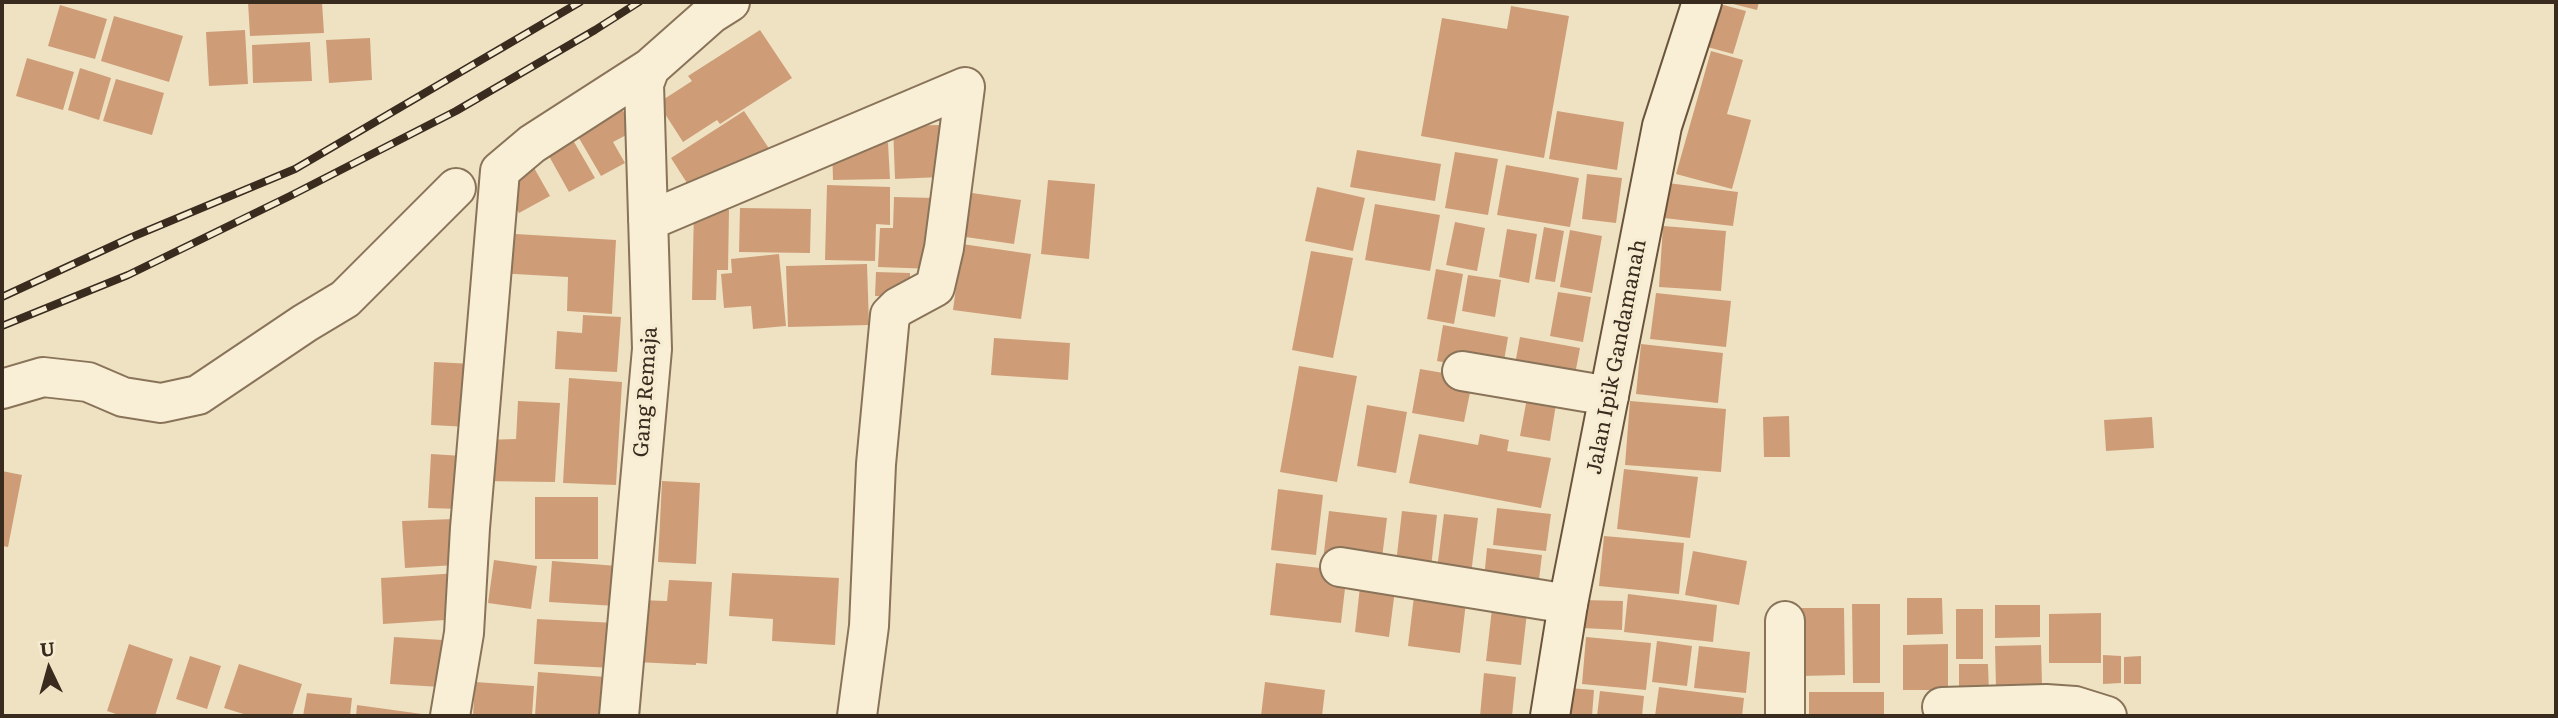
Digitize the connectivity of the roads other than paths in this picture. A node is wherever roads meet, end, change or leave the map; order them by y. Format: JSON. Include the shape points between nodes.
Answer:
{"nodes":[{"id":1,"x":730,"y":2,"type":"edge"},
{"id":2,"x":1702,"y":2,"type":"edge"},
{"id":3,"x":650,"y":68,"type":"junction"},
{"id":4,"x":456,"y":188,"type":"dead end"},
{"id":5,"x":648,"y":221,"type":"junction"},
{"id":6,"x":1462,"y":371,"type":"dead end"},
{"id":7,"x":2,"y":389,"type":"edge"},
{"id":8,"x":1609,"y":396,"type":"junction"},
{"id":9,"x":1340,"y":567,"type":"dead end"},
{"id":10,"x":1568,"y":604,"type":"junction"},
{"id":11,"x":1784,"y":621,"type":"dead end"},
{"id":12,"x":1942,"y":707,"type":"dead end"},
{"id":13,"x":450,"y":716,"type":"edge"},
{"id":14,"x":620,"y":716,"type":"edge"},
{"id":15,"x":858,"y":716,"type":"edge"},
{"id":16,"x":1550,"y":716,"type":"edge"},
{"id":17,"x":1784,"y":716,"type":"edge"},
{"id":18,"x":2107,"y":716,"type":"edge"}],
"edges":[{"from":1,"to":3,"type":"street"},
{"from":2,"to":8,"type":"street","name":"Jalan Ipik Gandamanah","via":[[1662,127]]},
{"from":3,"to":5,"type":"street","name":"Gang Remaja","via":[[644,84]]},
{"from":3,"to":13,"type":"street","via":[[532,145],[500,172],[464,633]]},
{"from":4,"to":7,"type":"street","via":[[345,299],[198,395],[161,403],[123,397],[88,382],[43,377]]},
{"from":5,"to":14,"type":"street","name":"Gang Remaja","via":[[652,349]]},
{"from":5,"to":15,"type":"street","via":[[965,87],[935,286],[890,315],[876,464],[869,626]]},
{"from":6,"to":8,"type":"street"},
{"from":8,"to":10,"type":"street","name":"Jalan Ipik Gandamanah"},
{"from":9,"to":10,"type":"street"},
{"from":10,"to":16,"type":"street","name":"Jalan Ipik Gandamanah"},
{"from":11,"to":17,"type":"street"},
{"from":12,"to":18,"type":"street","via":[[2075,706]]}]}
